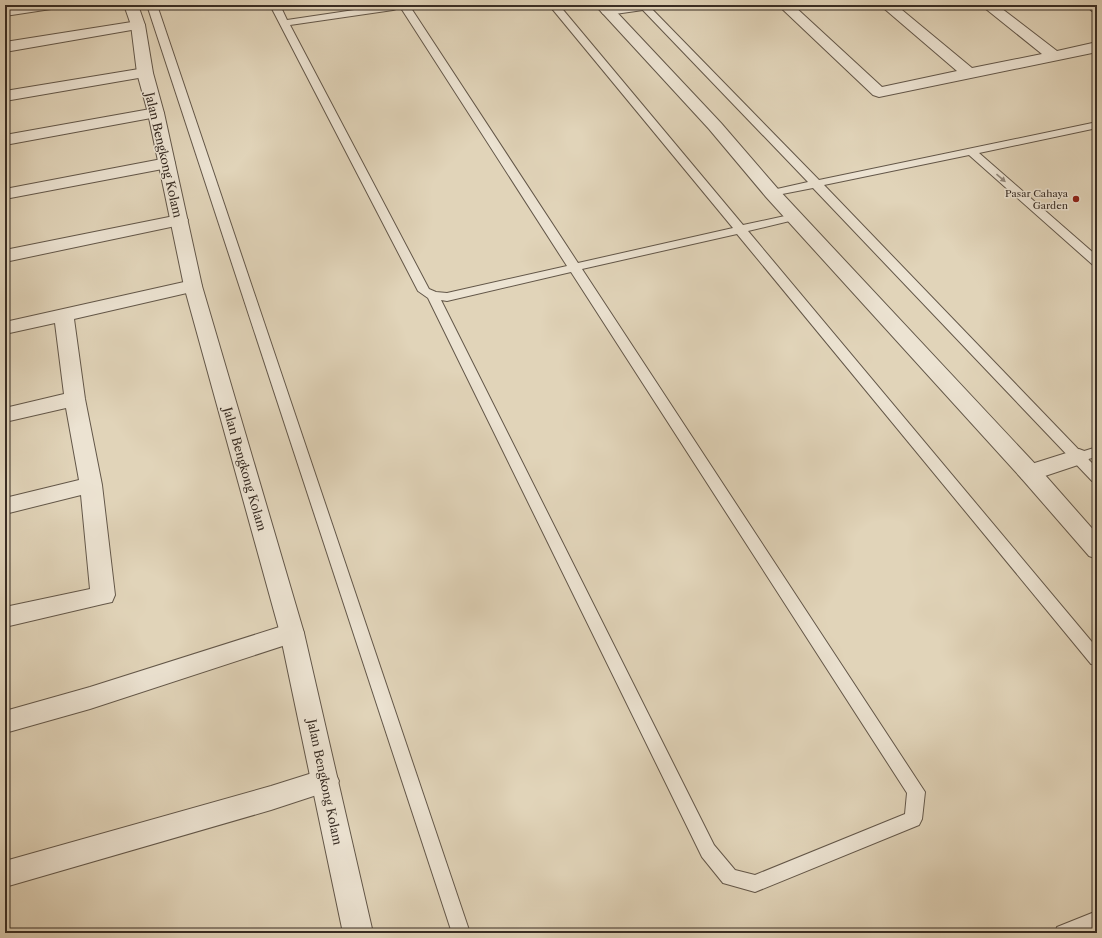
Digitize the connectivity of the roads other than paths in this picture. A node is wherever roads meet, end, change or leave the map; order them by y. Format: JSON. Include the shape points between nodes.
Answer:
{"nodes":[{"id":1,"x":51,"y":5,"type":"edge"},
{"id":2,"x":152,"y":5,"type":"edge"},
{"id":3,"x":275,"y":5,"type":"edge"},
{"id":4,"x":395,"y":5,"type":"edge"},
{"id":5,"x":404,"y":5,"type":"edge"},
{"id":6,"x":554,"y":5,"type":"edge"},
{"id":7,"x":645,"y":5,"type":"edge"},
{"id":8,"x":785,"y":5,"type":"edge"},
{"id":9,"x":886,"y":5,"type":"edge"},
{"id":10,"x":988,"y":5,"type":"edge"},
{"id":11,"x":1093,"y":5,"type":"edge"},
{"id":12,"x":605,"y":8,"type":"edge"},
{"id":13,"x":1097,"y":8,"type":"edge"},
{"id":14,"x":5,"y":12,"type":"edge"},
{"id":15,"x":134,"y":15,"type":"edge"},
{"id":16,"x":285,"y":23,"type":"junction"},
{"id":17,"x":5,"y":47,"type":"edge"},
{"id":18,"x":1097,"y":47,"type":"edge"},
{"id":19,"x":1054,"y":56,"type":"junction"},
{"id":20,"x":145,"y":73,"type":"junction"},
{"id":21,"x":969,"y":74,"type":"junction"},
{"id":22,"x":5,"y":96,"type":"edge"},
{"id":23,"x":156,"y":113,"type":"junction"},
{"id":24,"x":1097,"y":125,"type":"edge"},
{"id":25,"x":5,"y":140,"type":"edge"},
{"id":26,"x":972,"y":152,"type":"junction"},
{"id":27,"x":167,"y":163,"type":"junction"},
{"id":28,"x":816,"y":184,"type":"junction"},
{"id":29,"x":772,"y":193,"type":"junction"},
{"id":30,"x":5,"y":194,"type":"edge"},
{"id":31,"x":794,"y":217,"type":"junction"},
{"id":32,"x":179,"y":220,"type":"junction"},
{"id":33,"x":739,"y":229,"type":"junction"},
{"id":34,"x":5,"y":256,"type":"edge"},
{"id":35,"x":1097,"y":262,"type":"edge"},
{"id":36,"x":575,"y":267,"type":"junction"},
{"id":37,"x":193,"y":286,"type":"junction"},
{"id":38,"x":433,"y":296,"type":"junction"},
{"id":39,"x":64,"y":316,"type":"junction"},
{"id":40,"x":5,"y":328,"type":"edge"},
{"id":41,"x":75,"y":399,"type":"junction"},
{"id":42,"x":5,"y":415,"type":"edge"},
{"id":43,"x":1088,"y":454,"type":"edge"},
{"id":44,"x":1030,"y":473,"type":"junction"},
{"id":45,"x":1097,"y":476,"type":"edge"},
{"id":46,"x":91,"y":485,"type":"junction"},
{"id":47,"x":5,"y":506,"type":"edge"},
{"id":48,"x":1097,"y":550,"type":"edge"},
{"id":49,"x":5,"y":617,"type":"edge"},
{"id":50,"x":292,"y":633,"type":"junction"},
{"id":51,"x":1097,"y":659,"type":"edge"},
{"id":52,"x":5,"y":722,"type":"edge"},
{"id":53,"x":325,"y":781,"type":"junction"},
{"id":54,"x":5,"y":874,"type":"edge"},
{"id":55,"x":1097,"y":920,"type":"edge"},
{"id":56,"x":358,"y":933,"type":"edge"},
{"id":57,"x":461,"y":933,"type":"edge"},
{"id":58,"x":1064,"y":933,"type":"edge"}],
"edges":[{"from":1,"to":14,"type":"street"},
{"from":2,"to":57,"type":"lane"},
{"from":3,"to":16,"type":"lane"},
{"from":4,"to":16,"type":"lane"},
{"from":5,"to":36,"type":"lane"},
{"from":6,"to":33,"type":"lane"},
{"from":7,"to":12,"type":"street"},
{"from":7,"to":28,"type":"lane"},
{"from":8,"to":21,"type":"street","via":[[879,92]]},
{"from":9,"to":21,"type":"street"},
{"from":10,"to":19,"type":"street"},
{"from":11,"to":13,"type":"street"},
{"from":12,"to":29,"type":"street","via":[[715,126]]},
{"from":15,"to":17,"type":"street"},
{"from":15,"to":20,"type":"street","name":"Jalan Bengkong Kolam"},
{"from":16,"to":38,"type":"lane","via":[[424,291]]},
{"from":18,"to":19,"type":"street"},
{"from":19,"to":21,"type":"street"},
{"from":20,"to":22,"type":"street"},
{"from":20,"to":23,"type":"street","name":"Jalan Bengkong Kolam"},
{"from":23,"to":25,"type":"street"},
{"from":23,"to":27,"type":"street","name":"Jalan Bengkong Kolam"},
{"from":24,"to":26,"type":"lane"},
{"from":26,"to":28,"type":"lane"},
{"from":26,"to":35,"type":"lane","one_way":true},
{"from":27,"to":30,"type":"street"},
{"from":27,"to":32,"type":"street","name":"Jalan Bengkong Kolam"},
{"from":28,"to":29,"type":"lane"},
{"from":28,"to":43,"type":"lane"},
{"from":29,"to":31,"type":"street"},
{"from":31,"to":33,"type":"lane"},
{"from":31,"to":44,"type":"street"},
{"from":32,"to":34,"type":"street"},
{"from":32,"to":37,"type":"street","name":"Jalan Bengkong Kolam"},
{"from":33,"to":36,"type":"lane"},
{"from":33,"to":51,"type":"lane"},
{"from":36,"to":38,"type":"lane","via":[[447,297]]},
{"from":36,"to":38,"type":"lane","via":[[916,792],[913,819],[755,884],[729,877],[708,851]]},
{"from":37,"to":39,"type":"street"},
{"from":37,"to":50,"type":"street","name":"Jalan Bengkong Kolam"},
{"from":39,"to":40,"type":"street"},
{"from":39,"to":41,"type":"street"},
{"from":41,"to":42,"type":"street"},
{"from":41,"to":46,"type":"street"},
{"from":43,"to":44,"type":"street"},
{"from":43,"to":45,"type":"lane"},
{"from":44,"to":48,"type":"street"},
{"from":46,"to":47,"type":"street"},
{"from":46,"to":49,"type":"street","via":[[103,594]]},
{"from":50,"to":52,"type":"street","via":[[90,698]]},
{"from":50,"to":53,"type":"street","name":"Jalan Bengkong Kolam"},
{"from":53,"to":54,"type":"street"},
{"from":53,"to":56,"type":"street","name":"Jalan Bengkong Kolam"},
{"from":55,"to":58,"type":"lane"}]}
